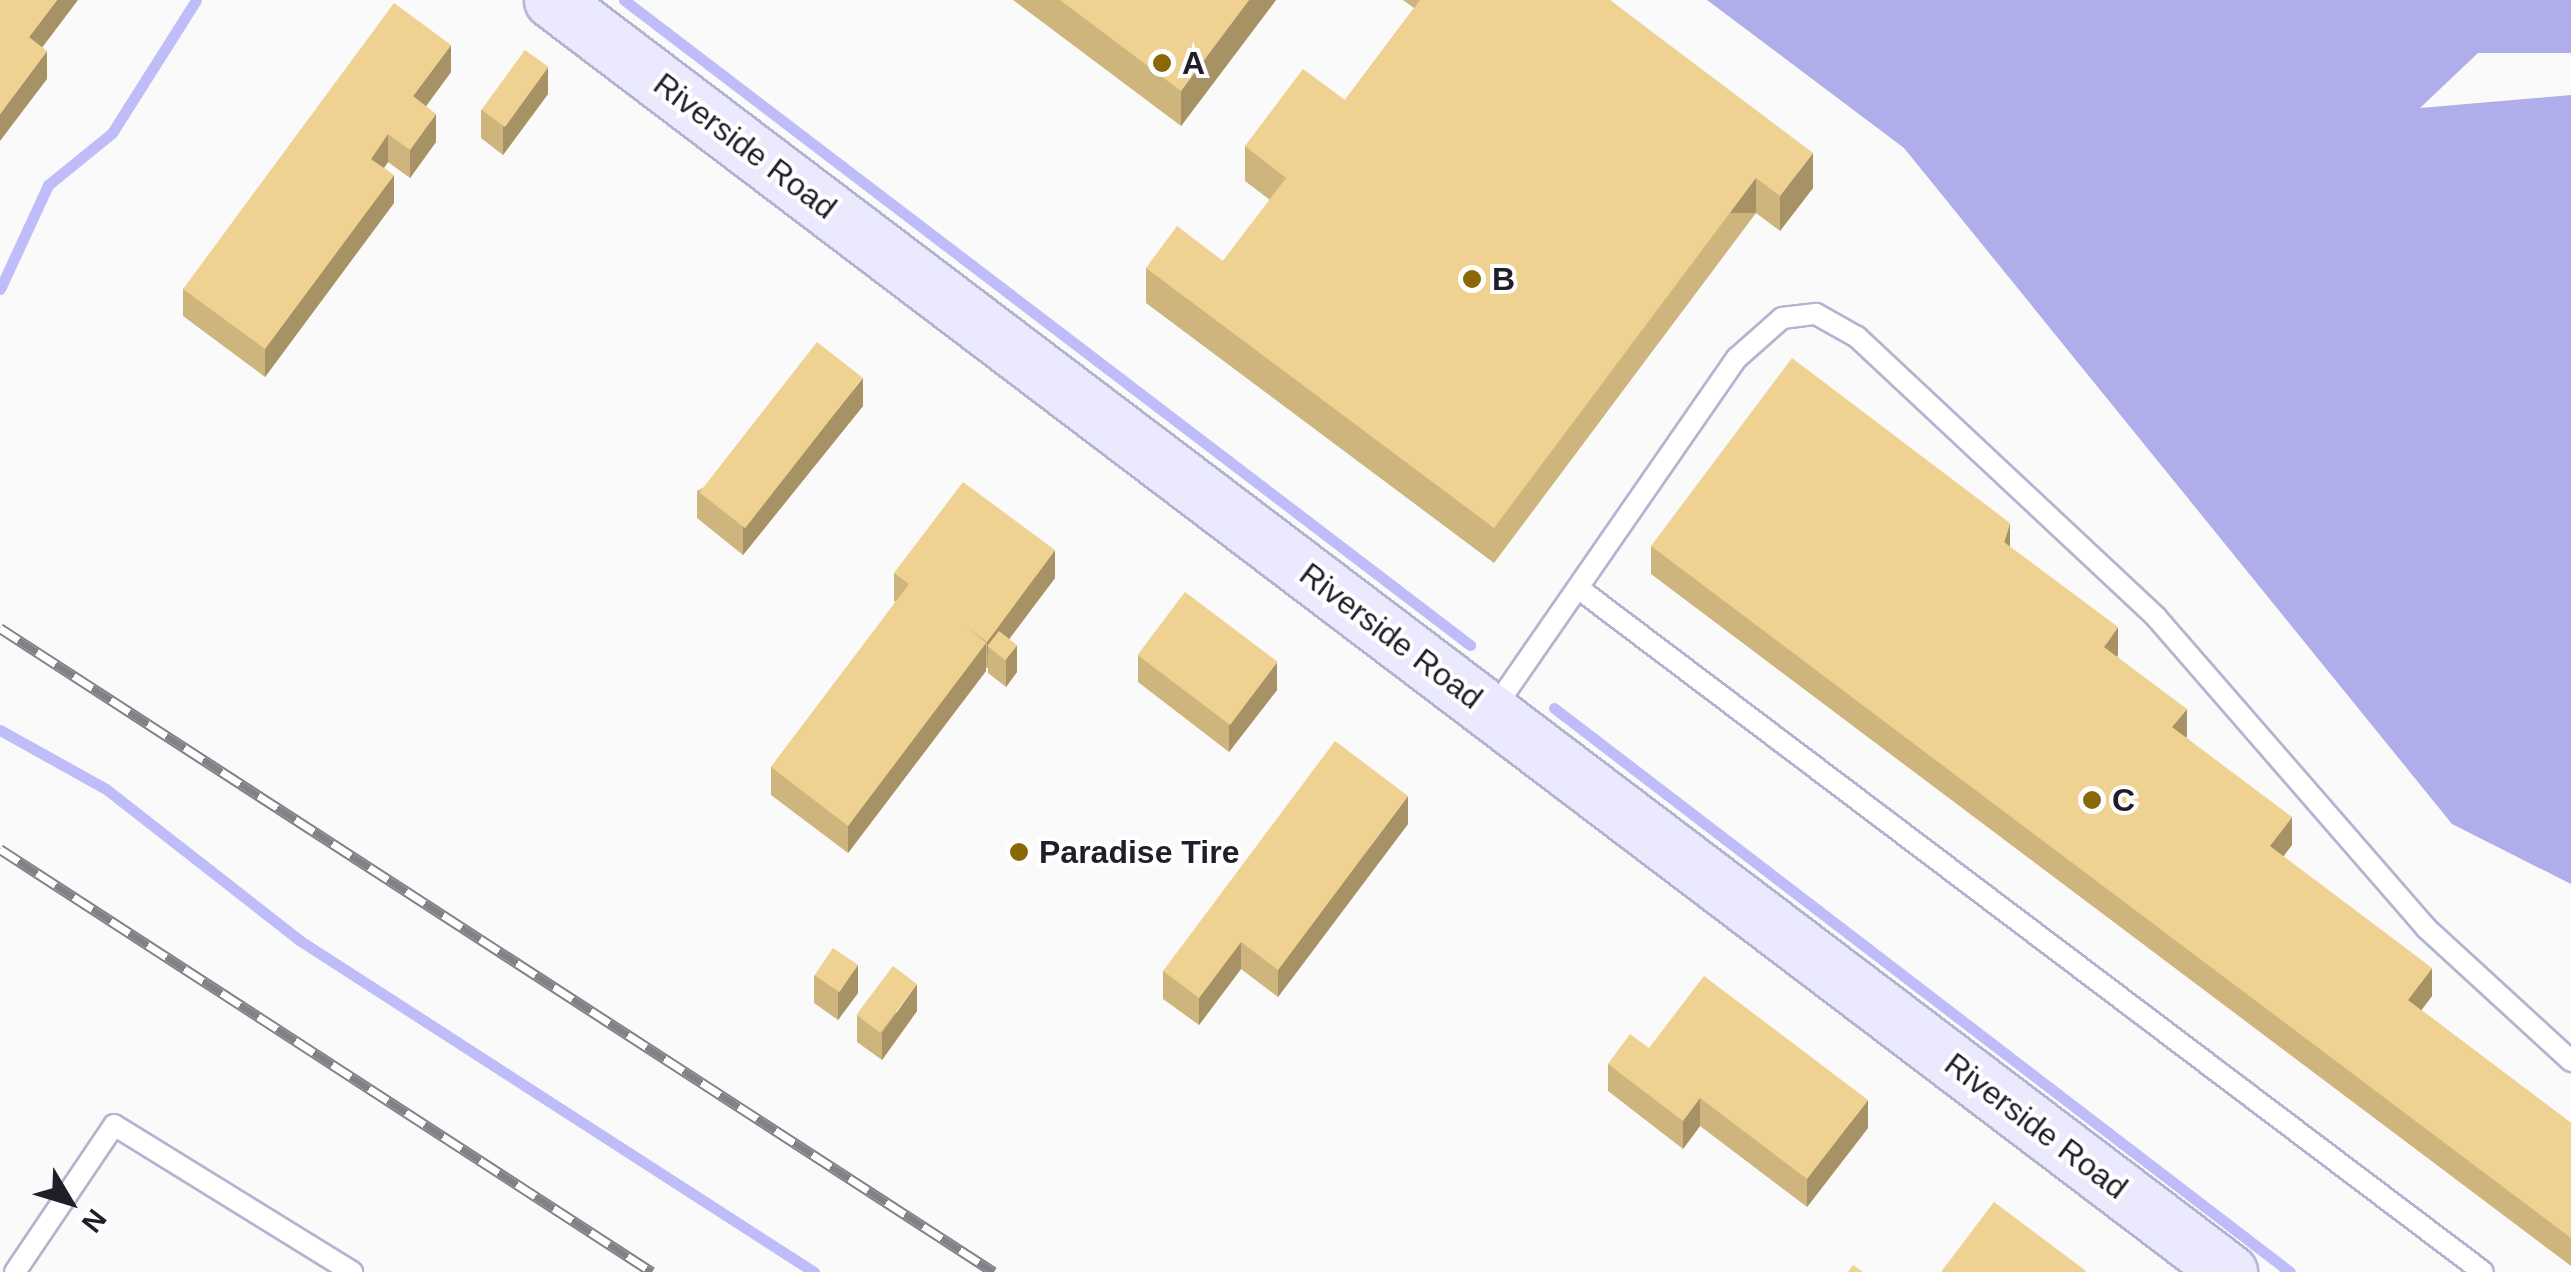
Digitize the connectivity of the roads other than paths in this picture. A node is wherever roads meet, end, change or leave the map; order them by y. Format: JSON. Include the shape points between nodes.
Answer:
{"nodes":[{"id":1,"x":552,"y":0,"type":"edge"},
{"id":2,"x":1578,"y":588,"type":"junction"},
{"id":3,"x":1492,"y":712,"type":"junction"},
{"id":4,"x":2571,"y":1061,"type":"edge"},
{"id":5,"x":15,"y":1272,"type":"edge"},
{"id":6,"x":352,"y":1272,"type":"edge"},
{"id":7,"x":2229,"y":1272,"type":"edge"},
{"id":8,"x":2484,"y":1272,"type":"edge"}],
"edges":[{"from":1,"to":3,"type":"street","name":"Riverside Road"},
{"from":2,"to":3,"type":"lane"},
{"from":2,"to":4,"type":"lane","via":[[1738,358],[1782,318],[1816,314],[1857,337],[2156,617],[2426,928]]},
{"from":2,"to":8,"type":"lane"},
{"from":3,"to":7,"type":"street","name":"Riverside Road"},
{"from":5,"to":6,"type":"lane","via":[[114,1125]]}]}
